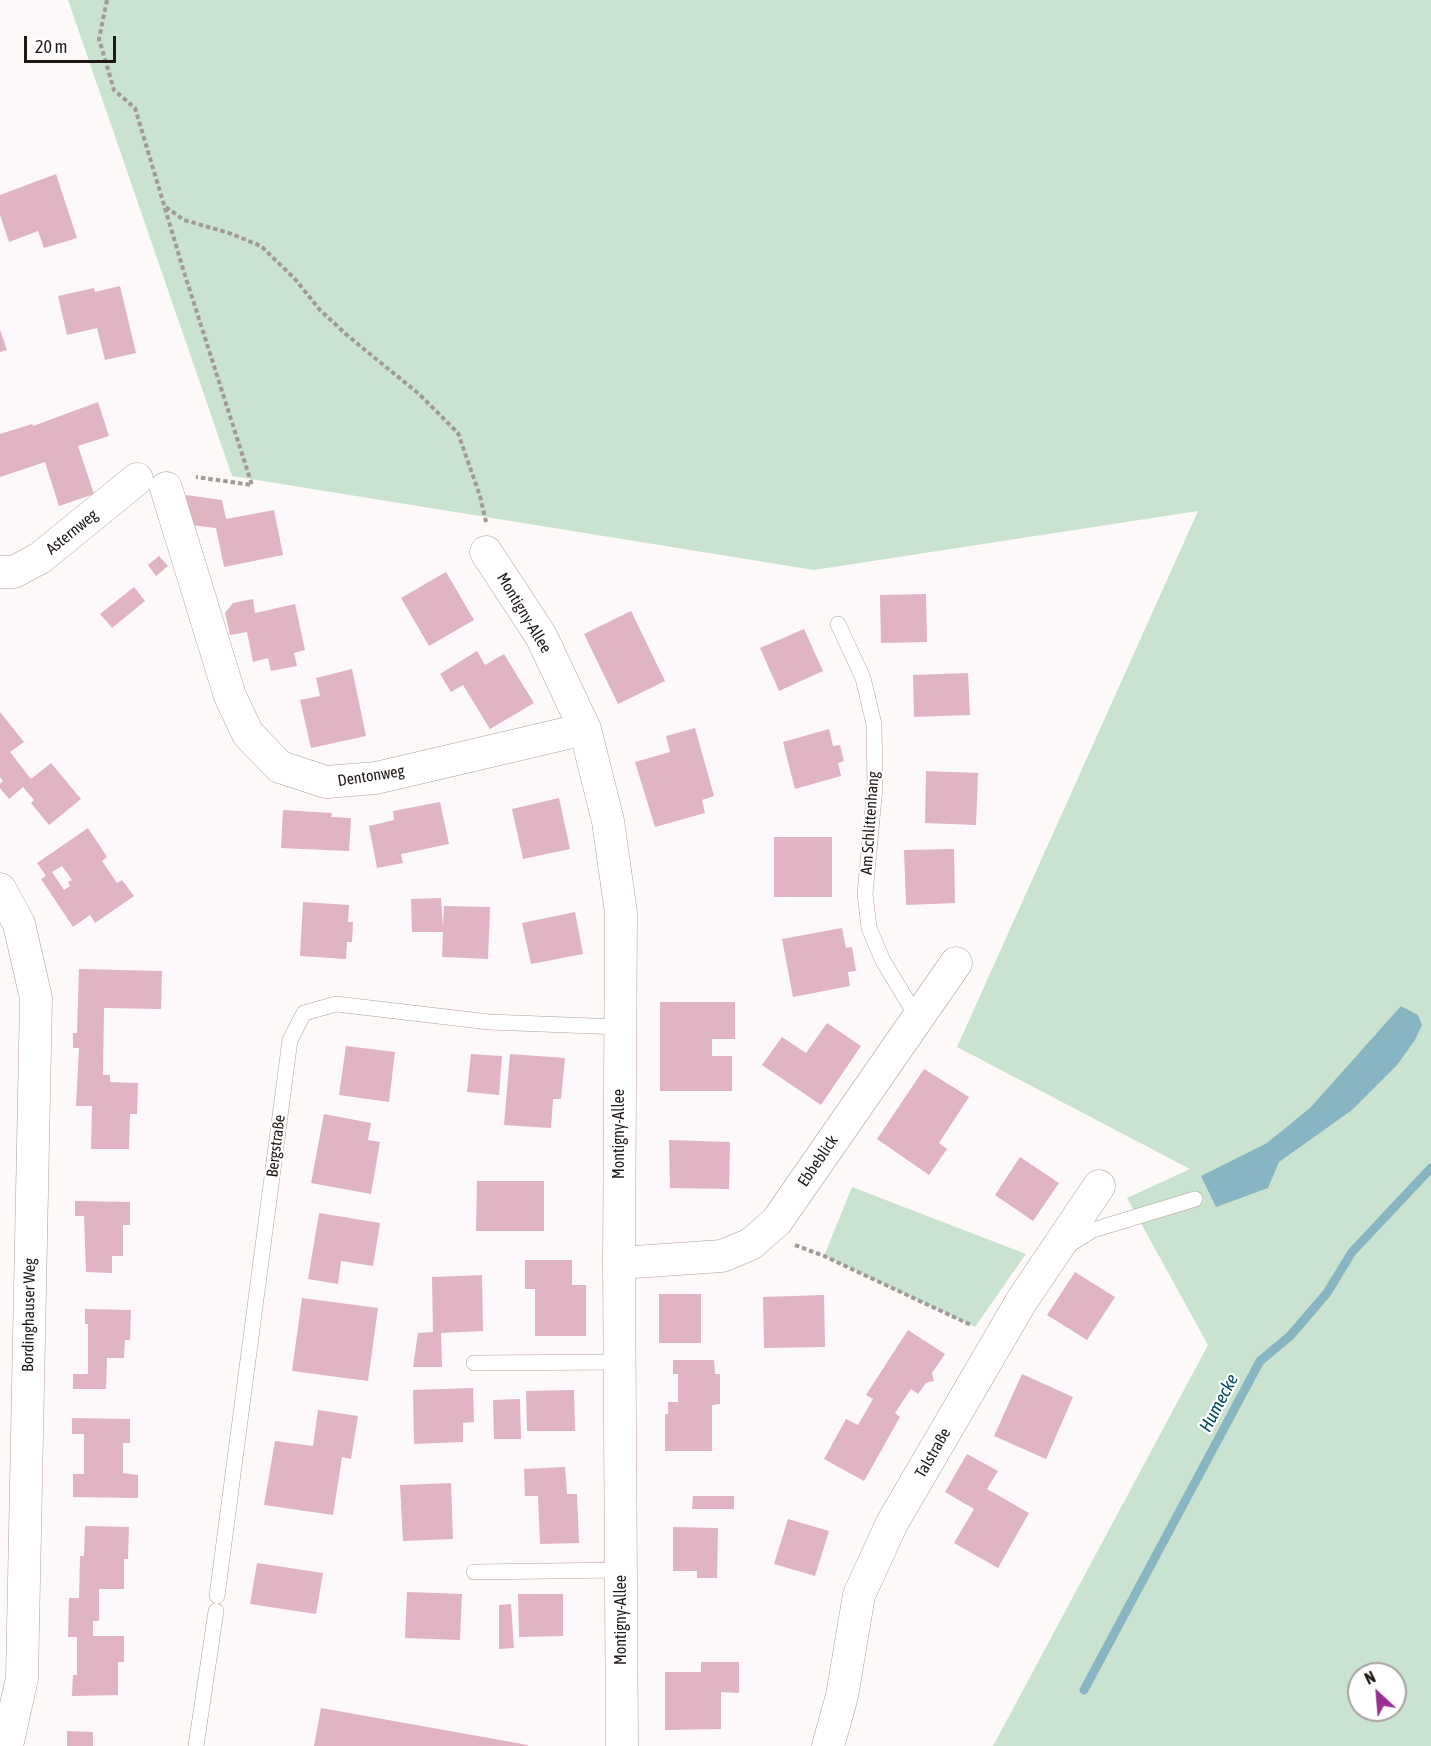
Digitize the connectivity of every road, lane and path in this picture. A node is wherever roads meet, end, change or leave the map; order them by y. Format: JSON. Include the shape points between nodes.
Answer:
{"nodes":[{"id":1,"x":107,"y":0,"type":"edge"},
{"id":2,"x":164,"y":206,"type":"junction"},
{"id":3,"x":137,"y":479,"type":"dead end"},
{"id":4,"x":166,"y":488,"type":"joint"},
{"id":5,"x":486,"y":552,"type":"joint"},
{"id":6,"x":0,"y":572,"type":"edge"},
{"id":7,"x":838,"y":624,"type":"dead end"},
{"id":8,"x":585,"y":729,"type":"junction"},
{"id":9,"x":0,"y":889,"type":"edge"},
{"id":10,"x":956,"y":963,"type":"dead end"},
{"id":11,"x":917,"y":1017,"type":"junction"},
{"id":12,"x":619,"y":1027,"type":"junction"},
{"id":13,"x":1099,"y":1186,"type":"dead end"},
{"id":14,"x":1196,"y":1198,"type":"dead end"},
{"id":15,"x":1054,"y":1254,"type":"junction"},
{"id":16,"x":824,"y":1256,"type":"dead end"},
{"id":17,"x":619,"y":1263,"type":"junction"},
{"id":18,"x":975,"y":1326,"type":"dead end"},
{"id":19,"x":621,"y":1362,"type":"junction"},
{"id":20,"x":474,"y":1363,"type":"dead end"},
{"id":21,"x":621,"y":1570,"type":"junction"},
{"id":22,"x":474,"y":1572,"type":"dead end"},
{"id":23,"x":7,"y":1746,"type":"edge"},
{"id":24,"x":196,"y":1746,"type":"edge"},
{"id":25,"x":621,"y":1746,"type":"edge"},
{"id":26,"x":828,"y":1746,"type":"edge"}],
"edges":[{"from":1,"to":2,"type":"path","via":[[99,39],[114,90],[135,108]]},
{"from":2,"to":4,"type":"path","via":[[252,485],[169,473]]},
{"from":2,"to":5,"type":"path","via":[[184,220],[261,246],[320,310],[419,394],[458,434],[487,525]]},
{"from":3,"to":6,"type":"street","name":"Asternweg","via":[[40,558],[14,572]]},
{"from":4,"to":8,"type":"street","name":"Dentonweg","via":[[230,696],[249,734],[280,768],[326,782],[376,778]]},
{"from":5,"to":8,"type":"street","name":"Montigny-Allee","via":[[541,636]]},
{"from":7,"to":11,"type":"lane","name":"Am Schlittenhang","via":[[863,678],[874,724],[875,786],[865,894],[869,928],[883,961]]},
{"from":8,"to":12,"type":"street","name":"Montigny-Allee","via":[[608,821],[621,913]]},
{"from":9,"to":23,"type":"street","name":"Bordinghauser Weg","via":[[19,924],[36,998],[22,1678]]},
{"from":10,"to":11,"type":"street","name":"Ebbeblick"},
{"from":11,"to":17,"type":"street","name":"Ebbeblick","via":[[777,1221],[751,1244],[722,1256]]},
{"from":12,"to":17,"type":"street","name":"Montigny-Allee"},
{"from":12,"to":24,"type":"lane","name":"Bergstraße","via":[[489,1022],[336,1004],[304,1013],[290,1040]]},
{"from":13,"to":15,"type":"street","name":"Talstraße"},
{"from":14,"to":15,"type":"lane","via":[[1093,1230]]},
{"from":15,"to":26,"type":"street","name":"Talstraße","via":[[1021,1302],[892,1523],[859,1595],[842,1696]]},
{"from":16,"to":18,"type":"path"},
{"from":17,"to":19,"type":"street","name":"Montigny-Allee"},
{"from":19,"to":20,"type":"lane"},
{"from":19,"to":21,"type":"street","name":"Montigny-Allee"},
{"from":21,"to":22,"type":"lane"},
{"from":21,"to":25,"type":"street","name":"Montigny-Allee"}]}
